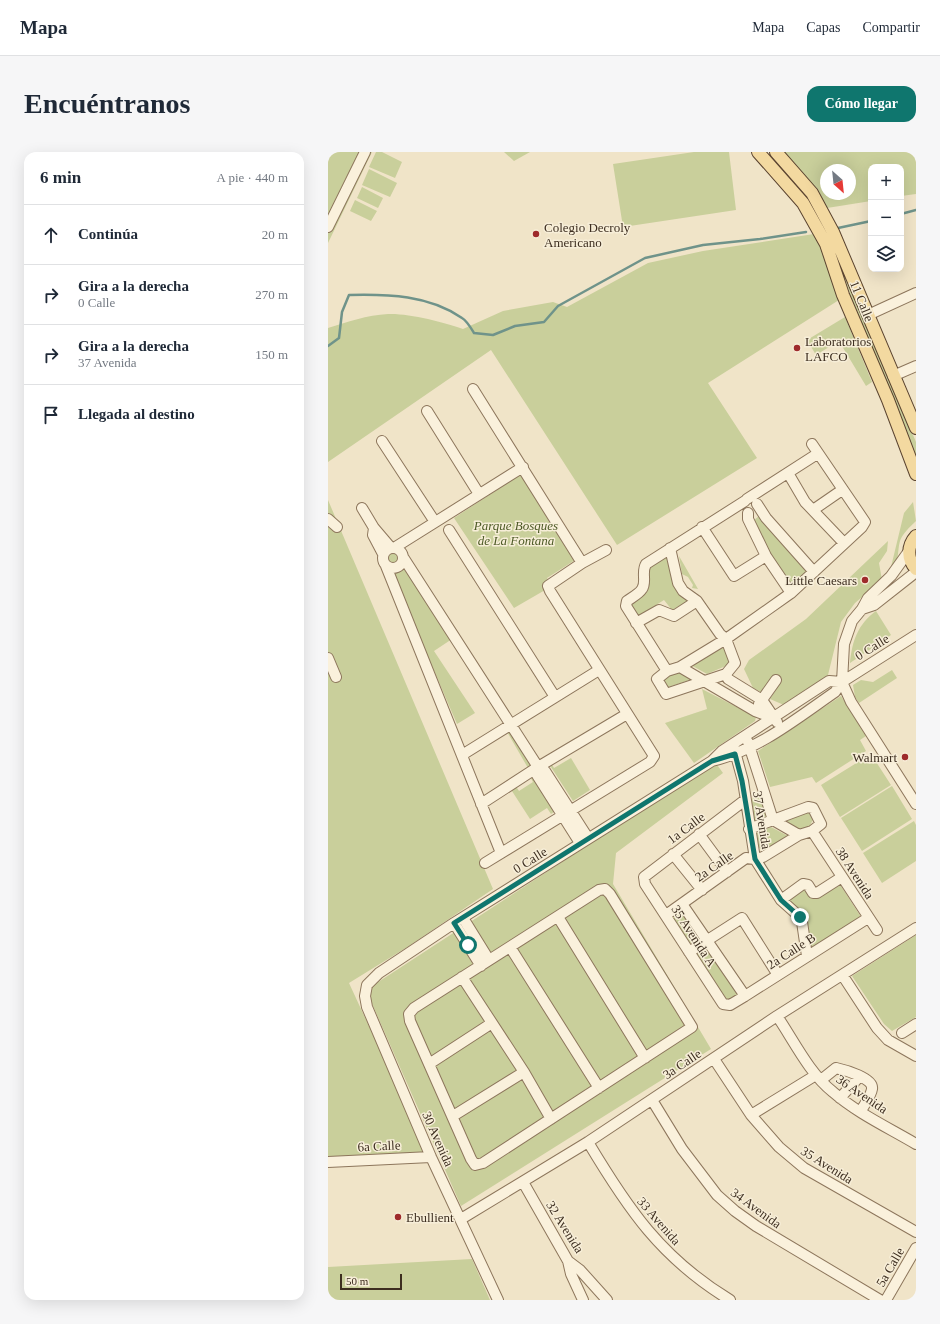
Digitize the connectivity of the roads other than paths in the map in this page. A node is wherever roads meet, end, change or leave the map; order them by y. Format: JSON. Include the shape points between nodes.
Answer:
{"nodes":[{"id":1,"x":365,"y":152,"type":"edge"},
{"id":2,"x":758,"y":152,"type":"edge"},
{"id":3,"x":776,"y":152,"type":"edge"},
{"id":4,"x":328,"y":227,"type":"edge"},
{"id":5,"x":916,"y":293,"type":"edge"},
{"id":6,"x":868,"y":315,"type":"junction"},
{"id":7,"x":916,"y":366,"type":"edge"},
{"id":8,"x":893,"y":376,"type":"junction"},
{"id":9,"x":473,"y":389,"type":"dead end"},
{"id":10,"x":427,"y":411,"type":"dead end"},
{"id":11,"x":916,"y":428,"type":"edge"},
{"id":12,"x":382,"y":441,"type":"dead end"},
{"id":13,"x":812,"y":444,"type":"dead end"},
{"id":14,"x":819,"y":456,"type":"junction"},
{"id":15,"x":523,"y":467,"type":"junction"},
{"id":16,"x":788,"y":473,"type":"junction"},
{"id":17,"x":916,"y":474,"type":"edge"},
{"id":18,"x":842,"y":490,"type":"junction"},
{"id":19,"x":479,"y":494,"type":"junction"},
{"id":20,"x":749,"y":505,"type":"junction"},
{"id":21,"x":362,"y":508,"type":"dead end"},
{"id":22,"x":813,"y":510,"type":"junction"},
{"id":23,"x":328,"y":519,"type":"edge"},
{"id":24,"x":434,"y":522,"type":"junction"},
{"id":25,"x":337,"y":527,"type":"dead end"},
{"id":26,"x":702,"y":527,"type":"junction"},
{"id":27,"x":449,"y":530,"type":"dead end"},
{"id":28,"x":916,"y":536,"type":"edge"},
{"id":29,"x":844,"y":542,"type":"junction"},
{"id":30,"x":670,"y":548,"type":"junction"},
{"id":31,"x":389,"y":550,"type":"junction"},
{"id":32,"x":606,"y":550,"type":"dead end"},
{"id":33,"x":909,"y":551,"type":"junction"},
{"id":34,"x":766,"y":556,"type":"junction"},
{"id":35,"x":403,"y":557,"type":"junction"},
{"id":36,"x":582,"y":563,"type":"junction"},
{"id":37,"x":386,"y":566,"type":"junction"},
{"id":38,"x":916,"y":569,"type":"edge"},
{"id":39,"x":814,"y":572,"type":"junction"},
{"id":40,"x":916,"y":572,"type":"edge"},
{"id":41,"x":791,"y":593,"type":"junction"},
{"id":42,"x":697,"y":601,"type":"junction"},
{"id":43,"x":862,"y":609,"type":"junction"},
{"id":44,"x":636,"y":622,"type":"junction"},
{"id":45,"x":916,"y":635,"type":"edge"},
{"id":46,"x":726,"y":639,"type":"junction"},
{"id":47,"x":328,"y":658,"type":"edge"},
{"id":48,"x":680,"y":666,"type":"junction"},
{"id":49,"x":599,"y":670,"type":"junction"},
{"id":50,"x":667,"y":671,"type":"junction"},
{"id":51,"x":726,"y":674,"type":"junction"},
{"id":52,"x":336,"y":677,"type":"dead end"},
{"id":53,"x":776,"y":680,"type":"dead end"},
{"id":54,"x":704,"y":681,"type":"junction"},
{"id":55,"x":842,"y":682,"type":"junction"},
{"id":56,"x":745,"y":690,"type":"junction"},
{"id":57,"x":555,"y":697,"type":"junction"},
{"id":58,"x":762,"y":700,"type":"junction"},
{"id":59,"x":739,"y":701,"type":"junction"},
{"id":60,"x":755,"y":711,"type":"junction"},
{"id":61,"x":627,"y":714,"type":"junction"},
{"id":62,"x":774,"y":718,"type":"junction"},
{"id":63,"x":511,"y":724,"type":"junction"},
{"id":64,"x":781,"y":729,"type":"junction"},
{"id":65,"x":746,"y":736,"type":"junction"},
{"id":66,"x":751,"y":747,"type":"junction"},
{"id":67,"x":734,"y":749,"type":"junction"},
{"id":68,"x":462,"y":754,"type":"junction"},
{"id":69,"x":757,"y":764,"type":"junction"},
{"id":70,"x":538,"y":767,"type":"junction"},
{"id":71,"x":740,"y":770,"type":"junction"},
{"id":72,"x":745,"y":800,"type":"junction"},
{"id":73,"x":481,"y":804,"type":"junction"},
{"id":74,"x":916,"y":804,"type":"edge"},
{"id":75,"x":566,"y":814,"type":"junction"},
{"id":76,"x":773,"y":820,"type":"junction"},
{"id":77,"x":749,"y":829,"type":"junction"},
{"id":78,"x":812,"y":831,"type":"junction"},
{"id":79,"x":699,"y":834,"type":"junction"},
{"id":80,"x":799,"y":835,"type":"junction"},
{"id":81,"x":584,"y":841,"type":"junction"},
{"id":82,"x":502,"y":853,"type":"junction"},
{"id":83,"x":673,"y":854,"type":"junction"},
{"id":84,"x":755,"y":859,"type":"junction"},
{"id":85,"x":485,"y":863,"type":"dead end"},
{"id":86,"x":727,"y":872,"type":"junction"},
{"id":87,"x":644,"y":877,"type":"joint"},
{"id":88,"x":842,"y":877,"type":"junction"},
{"id":89,"x":702,"y":890,"type":"junction"},
{"id":90,"x":781,"y":900,"type":"junction"},
{"id":91,"x":682,"y":904,"type":"junction"},
{"id":92,"x":666,"y":915,"type":"junction"},
{"id":93,"x":558,"y":916,"type":"junction"},
{"id":94,"x":868,"y":918,"type":"junction"},
{"id":95,"x":459,"y":920,"type":"junction"},
{"id":96,"x":916,"y":928,"type":"edge"},
{"id":97,"x":877,"y":930,"type":"dead end"},
{"id":98,"x":707,"y":939,"type":"junction"},
{"id":99,"x":510,"y":947,"type":"junction"},
{"id":100,"x":689,"y":952,"type":"junction"},
{"id":101,"x":807,"y":956,"type":"junction"},
{"id":102,"x":485,"y":963,"type":"junction"},
{"id":103,"x":778,"y":975,"type":"junction"},
{"id":104,"x":843,"y":976,"type":"junction"},
{"id":105,"x":462,"y":977,"type":"junction"},
{"id":106,"x":367,"y":985,"type":"joint"},
{"id":107,"x":745,"y":996,"type":"junction"},
{"id":108,"x":727,"y":1006,"type":"joint"},
{"id":109,"x":777,"y":1016,"type":"junction"},
{"id":110,"x":492,"y":1024,"type":"junction"},
{"id":111,"x":916,"y":1024,"type":"edge"},
{"id":112,"x":902,"y":1033,"type":"dead end"},
{"id":113,"x":916,"y":1056,"type":"edge"},
{"id":114,"x":645,"y":1058,"type":"junction"},
{"id":115,"x":714,"y":1059,"type":"junction"},
{"id":116,"x":429,"y":1064,"type":"junction"},
{"id":117,"x":524,"y":1072,"type":"junction"},
{"id":118,"x":860,"y":1076,"type":"junction"},
{"id":119,"x":819,"y":1077,"type":"junction"},
{"id":120,"x":599,"y":1088,"type":"junction"},
{"id":121,"x":840,"y":1098,"type":"junction"},
{"id":122,"x":652,"y":1100,"type":"junction"},
{"id":123,"x":861,"y":1112,"type":"junction"},
{"id":124,"x":751,"y":1115,"type":"junction"},
{"id":125,"x":453,"y":1116,"type":"junction"},
{"id":126,"x":551,"y":1119,"type":"junction"},
{"id":127,"x":588,"y":1142,"type":"junction"},
{"id":128,"x":916,"y":1144,"type":"edge"},
{"id":129,"x":431,"y":1157,"type":"junction"},
{"id":130,"x":328,"y":1162,"type":"edge"},
{"id":131,"x":523,"y":1182,"type":"junction"},
{"id":132,"x":461,"y":1219,"type":"junction"},
{"id":133,"x":916,"y":1232,"type":"edge"},
{"id":134,"x":916,"y":1248,"type":"edge"},
{"id":135,"x":568,"y":1261,"type":"junction"},
{"id":136,"x":594,"y":1287,"type":"junction"},
{"id":137,"x":582,"y":1297,"type":"edge"},
{"id":138,"x":498,"y":1300,"type":"edge"},
{"id":139,"x":607,"y":1300,"type":"edge"},
{"id":140,"x":730,"y":1300,"type":"edge"},
{"id":141,"x":880,"y":1300,"type":"edge"},
{"id":142,"x":886,"y":1300,"type":"edge"}],
"edges":[{"from":1,"to":4,"type":"street"},
{"from":2,"to":17,"type":"main road","name":"11 Calle","via":[[803,203],[826,244],[843,295],[888,400]]},
{"from":3,"to":6,"type":"main road","name":"11 Calle","via":[[812,193],[833,232]]},
{"from":5,"to":6,"type":"street"},
{"from":6,"to":8,"type":"main road","name":"11 Calle"},
{"from":7,"to":8,"type":"street"},
{"from":8,"to":11,"type":"main road","name":"11 Calle"},
{"from":9,"to":15,"type":"street"},
{"from":10,"to":19,"type":"street"},
{"from":12,"to":24,"type":"street"},
{"from":13,"to":14,"type":"street"},
{"from":14,"to":16,"type":"street","via":[[814,456]]},
{"from":14,"to":18,"type":"street"},
{"from":15,"to":19,"type":"street"},
{"from":15,"to":36,"type":"street"},
{"from":16,"to":20,"type":"street","via":[[762,490]]},
{"from":16,"to":22,"type":"street","via":[[805,502]]},
{"from":18,"to":22,"type":"street"},
{"from":18,"to":29,"type":"street","via":[[865,522]]},
{"from":19,"to":24,"type":"street"},
{"from":20,"to":26,"type":"street","via":[[731,509]]},
{"from":20,"to":34,"type":"street","via":[[748,518]]},
{"from":20,"to":39,"type":"street","via":[[766,518]]},
{"from":21,"to":31,"type":"street"},
{"from":22,"to":29,"type":"street"},
{"from":23,"to":25,"type":"street"},
{"from":24,"to":31,"type":"street"},
{"from":26,"to":30,"type":"street"},
{"from":26,"to":34,"type":"street","via":[[734,576]]},
{"from":27,"to":57,"type":"street"},
{"from":28,"to":33,"type":"main road"},
{"from":29,"to":39,"type":"street"},
{"from":30,"to":42,"type":"street","via":[[678,583],[683,591]]},
{"from":30,"to":44,"type":"street","via":[[646,564],[642,591],[627,602],[626,606]]},
{"from":31,"to":35,"type":"street","via":[[400,551]]},
{"from":31,"to":37,"type":"street","via":[[383,561]]},
{"from":32,"to":36,"type":"street"},
{"from":33,"to":38,"type":"main road","via":[[911,562]]},
{"from":33,"to":43,"type":"street","name":"0 Calle","via":[[891,576],[868,598]]},
{"from":34,"to":41,"type":"street"},
{"from":35,"to":37,"type":"street","via":[[399,566]]},
{"from":35,"to":63,"type":"street"},
{"from":36,"to":49,"type":"street","via":[[548,586]]},
{"from":37,"to":68,"type":"street"},
{"from":39,"to":41,"type":"street"},
{"from":40,"to":43,"type":"street","name":"0 Calle","via":[[874,605]]},
{"from":41,"to":46,"type":"street"},
{"from":42,"to":44,"type":"street","via":[[674,616],[660,610]]},
{"from":42,"to":46,"type":"street"},
{"from":43,"to":55,"type":"street","name":"0 Calle","via":[[852,621],[844,644]]},
{"from":44,"to":50,"type":"street"},
{"from":45,"to":55,"type":"street","name":"0 Calle"},
{"from":46,"to":48,"type":"street"},
{"from":46,"to":51,"type":"street","via":[[735,663]]},
{"from":47,"to":52,"type":"street"},
{"from":48,"to":50,"type":"street"},
{"from":48,"to":54,"type":"street"},
{"from":49,"to":57,"type":"street"},
{"from":49,"to":61,"type":"street"},
{"from":50,"to":54,"type":"street","via":[[657,679],[666,694]]},
{"from":51,"to":54,"type":"street"},
{"from":51,"to":56,"type":"street","via":[[728,679]]},
{"from":53,"to":58,"type":"street"},
{"from":54,"to":59,"type":"street"},
{"from":55,"to":62,"type":"street","name":"0 Calle","via":[[829,681]]},
{"from":55,"to":64,"type":"street","name":"0 Calle","via":[[836,692]]},
{"from":55,"to":74,"type":"street","via":[[851,702]]},
{"from":56,"to":58,"type":"street"},
{"from":56,"to":59,"type":"street"},
{"from":57,"to":63,"type":"street"},
{"from":58,"to":60,"type":"street"},
{"from":58,"to":62,"type":"street"},
{"from":59,"to":60,"type":"street"},
{"from":60,"to":62,"type":"street"},
{"from":61,"to":70,"type":"street"},
{"from":61,"to":75,"type":"street","via":[[654,756],[650,762]]},
{"from":62,"to":64,"type":"street"},
{"from":62,"to":65,"type":"street","name":"0 Calle"},
{"from":63,"to":68,"type":"street"},
{"from":63,"to":70,"type":"street"},
{"from":64,"to":66,"type":"street","name":"0 Calle"},
{"from":65,"to":66,"type":"street"},
{"from":65,"to":67,"type":"street","name":"0 Calle"},
{"from":66,"to":67,"type":"street","name":"0 Calle"},
{"from":66,"to":69,"type":"street"},
{"from":67,"to":71,"type":"street","name":"37 Avenida"},
{"from":67,"to":81,"type":"street","name":"0 Calle","via":[[722,751],[712,761]]},
{"from":68,"to":73,"type":"street"},
{"from":69,"to":71,"type":"street"},
{"from":69,"to":76,"type":"street"},
{"from":70,"to":73,"type":"street"},
{"from":70,"to":75,"type":"street","via":[[537,775]]},
{"from":71,"to":72,"type":"street","name":"37 Avenida"},
{"from":72,"to":77,"type":"street","name":"37 Avenida"},
{"from":72,"to":79,"type":"street","name":"1a Calle"},
{"from":73,"to":82,"type":"street"},
{"from":75,"to":81,"type":"street"},
{"from":75,"to":82,"type":"street"},
{"from":76,"to":77,"type":"street"},
{"from":76,"to":78,"type":"street","name":"2a Calle","via":[[811,807],[821,824]]},
{"from":76,"to":80,"type":"street"},
{"from":77,"to":84,"type":"street","name":"37 Avenida"},
{"from":78,"to":80,"type":"street","name":"2a Calle"},
{"from":78,"to":88,"type":"street","name":"38 Avenida"},
{"from":79,"to":83,"type":"street","name":"1a Calle"},
{"from":79,"to":86,"type":"street"},
{"from":80,"to":84,"type":"street","name":"2a Calle","via":[[763,857]]},
{"from":81,"to":95,"type":"street","name":"0 Calle"},
{"from":82,"to":85,"type":"street"},
{"from":83,"to":87,"type":"street","name":"1a Calle"},
{"from":83,"to":89,"type":"street"},
{"from":84,"to":86,"type":"street","name":"2a Calle","via":[[746,858]]},
{"from":84,"to":90,"type":"street","name":"37 Avenida"},
{"from":86,"to":89,"type":"street","name":"2a Calle"},
{"from":87,"to":92,"type":"street","name":"35 Avenida A","via":[[645,884]]},
{"from":88,"to":90,"type":"street","via":[[817,893],[813,893],[808,885],[803,884]]},
{"from":88,"to":94,"type":"street","name":"38 Avenida"},
{"from":89,"to":91,"type":"street","name":"2a Calle"},
{"from":90,"to":101,"type":"street","name":"37 Avenida","via":[[800,917]]},
{"from":91,"to":92,"type":"street","name":"2a Calle"},
{"from":91,"to":98,"type":"street"},
{"from":92,"to":100,"type":"street","name":"35 Avenida A"},
{"from":93,"to":99,"type":"street"},
{"from":93,"to":114,"type":"street"},
{"from":93,"to":114,"type":"street","via":[[599,890],[605,889],[690,1022],[692,1027]]},
{"from":94,"to":97,"type":"street","name":"38 Avenida"},
{"from":94,"to":101,"type":"street","name":"2a Calle B"},
{"from":95,"to":102,"type":"street"},
{"from":95,"to":106,"type":"street","name":"0 Calle","via":[[379,973]]},
{"from":96,"to":104,"type":"street","name":"3a Calle"},
{"from":98,"to":100,"type":"street"},
{"from":98,"to":103,"type":"street","via":[[742,918]]},
{"from":98,"to":107,"type":"street"},
{"from":99,"to":102,"type":"street"},
{"from":99,"to":120,"type":"street"},
{"from":100,"to":108,"type":"street","name":"35 Avenida A"},
{"from":101,"to":103,"type":"street","name":"2a Calle B"},
{"from":102,"to":105,"type":"street"},
{"from":103,"to":107,"type":"street","name":"2a Calle B"},
{"from":104,"to":109,"type":"street","name":"3a Calle"},
{"from":104,"to":113,"type":"street","via":[[884,1036]]},
{"from":105,"to":110,"type":"street"},
{"from":105,"to":116,"type":"street","via":[[414,1008],[409,1014]]},
{"from":106,"to":129,"type":"street","name":"30 Avenida","via":[[367,1007]]},
{"from":107,"to":108,"type":"street","name":"2a Calle B"},
{"from":109,"to":115,"type":"street","name":"3a Calle"},
{"from":109,"to":119,"type":"street","name":"36 Avenida"},
{"from":110,"to":116,"type":"street"},
{"from":110,"to":117,"type":"street"},
{"from":111,"to":112,"type":"street"},
{"from":114,"to":120,"type":"street"},
{"from":115,"to":122,"type":"street","name":"3a Calle"},
{"from":115,"to":124,"type":"street","name":"35 Avenida"},
{"from":116,"to":125,"type":"street"},
{"from":117,"to":125,"type":"street"},
{"from":117,"to":126,"type":"street"},
{"from":118,"to":119,"type":"street","via":[[836,1068]]},
{"from":118,"to":121,"type":"street"},
{"from":118,"to":123,"type":"street","via":[[872,1085]]},
{"from":119,"to":121,"type":"street","name":"36 Avenida"},
{"from":119,"to":124,"type":"street"},
{"from":120,"to":126,"type":"street"},
{"from":121,"to":123,"type":"street","name":"36 Avenida"},
{"from":122,"to":127,"type":"street","name":"3a Calle"},
{"from":122,"to":141,"type":"street","name":"34 Avenida","via":[[682,1149],[717,1195],[756,1226]]},
{"from":123,"to":128,"type":"street","name":"36 Avenida"},
{"from":124,"to":133,"type":"street","name":"35 Avenida","via":[[778,1147],[804,1168]]},
{"from":125,"to":126,"type":"street","via":[[475,1165],[483,1163]]},
{"from":127,"to":131,"type":"street","name":"3a Calle"},
{"from":127,"to":140,"type":"street","name":"33 Avenida","via":[[621,1197],[663,1248],[685,1269]]},
{"from":129,"to":130,"type":"street","name":"6a Calle"},
{"from":129,"to":132,"type":"street","name":"30 Avenida"},
{"from":131,"to":132,"type":"street","name":"3a Calle"},
{"from":131,"to":135,"type":"street","name":"32 Avenida"},
{"from":132,"to":138,"type":"street","name":"30 Avenida"},
{"from":134,"to":142,"type":"street","name":"5a Calle"},
{"from":135,"to":136,"type":"street","name":"32 Avenida","via":[[580,1270]]},
{"from":135,"to":137,"type":"street"},
{"from":136,"to":137,"type":"street"},
{"from":136,"to":139,"type":"street","name":"32 Avenida"}]}
